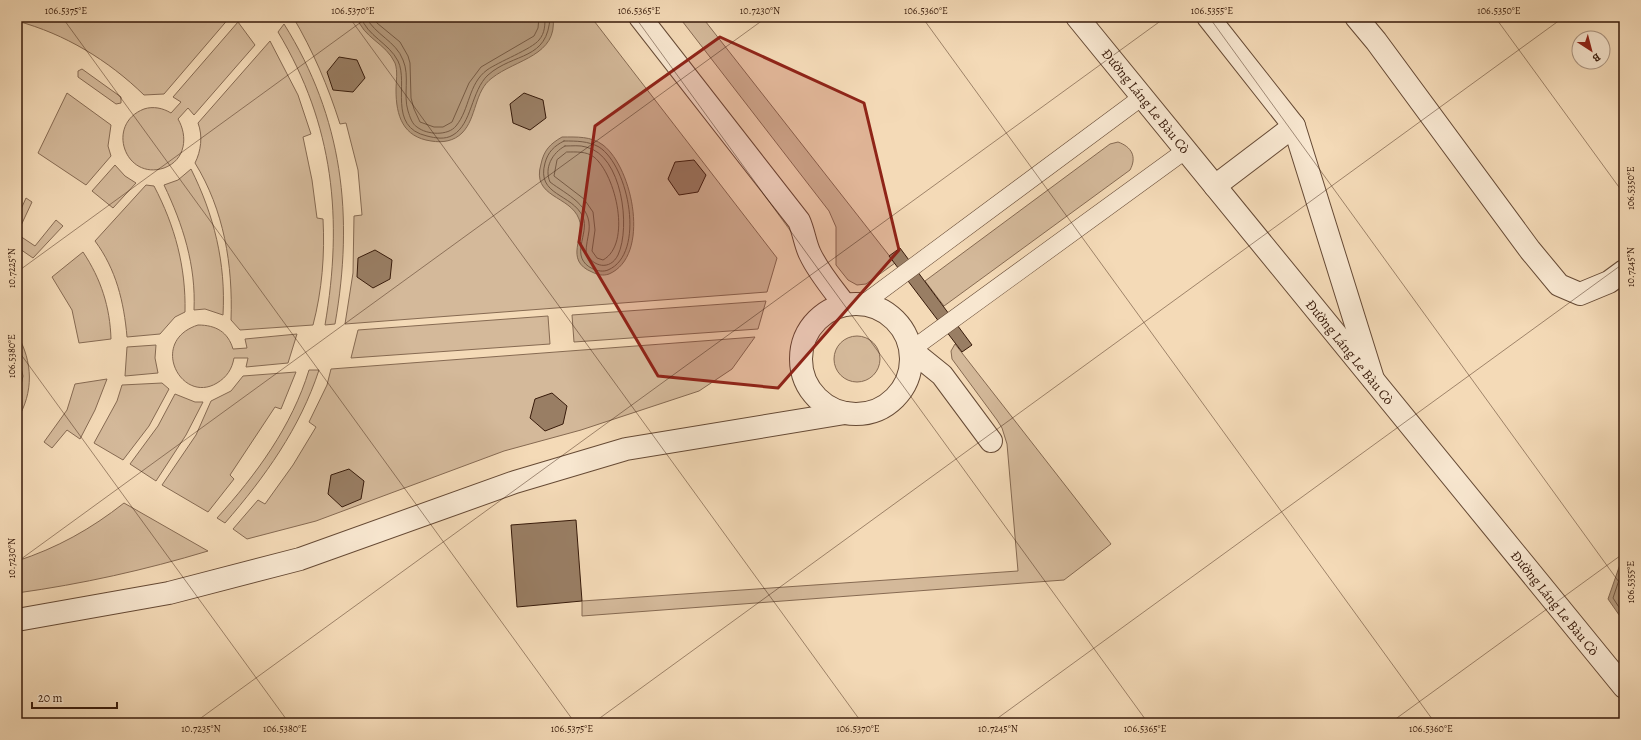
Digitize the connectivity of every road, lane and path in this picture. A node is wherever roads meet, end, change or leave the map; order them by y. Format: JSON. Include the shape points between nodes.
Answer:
{"nodes":[{"id":1,"x":640,"y":17,"type":"edge"},
{"id":2,"x":1077,"y":17,"type":"edge"},
{"id":3,"x":1208,"y":17,"type":"edge"},
{"id":4,"x":1356,"y":17,"type":"edge"},
{"id":5,"x":1142,"y":97,"type":"junction"},
{"id":6,"x":1294,"y":126,"type":"junction"},
{"id":7,"x":1186,"y":150,"type":"junction"},
{"id":8,"x":1215,"y":186,"type":"junction"},
{"id":9,"x":1624,"y":271,"type":"edge"},
{"id":10,"x":854,"y":305,"type":"junction"},
{"id":11,"x":911,"y":350,"type":"junction"},
{"id":12,"x":1373,"y":379,"type":"junction"},
{"id":13,"x":845,"y":413,"type":"junction"},
{"id":14,"x":991,"y":441,"type":"dead end"},
{"id":15,"x":17,"y":620,"type":"edge"},
{"id":16,"x":1624,"y":688,"type":"edge"}],
"edges":[{"from":1,"to":10,"type":"street","via":[[799,221],[809,252],[818,269]]},
{"from":2,"to":5,"type":"street","name":"Đường Láng Le Bàu Cò"},
{"from":3,"to":6,"type":"street"},
{"from":4,"to":9,"type":"street","via":[[1559,285],[1580,294],[1609,282]]},
{"from":5,"to":7,"type":"street","name":"Đường Láng Le Bàu Cò"},
{"from":5,"to":10,"type":"lane"},
{"from":6,"to":8,"type":"street"},
{"from":6,"to":12,"type":"street"},
{"from":7,"to":8,"type":"street","name":"Đường Láng Le Bàu Cò"},
{"from":7,"to":11,"type":"lane"},
{"from":8,"to":12,"type":"street","name":"Đường Láng Le Bàu Cò"},
{"from":10,"to":11,"type":"street","via":[[885,312],[894,319],[902,328]]},
{"from":10,"to":13,"type":"street","via":[[829,311],[807,335],[802,351],[802,368],[813,392],[829,407]]},
{"from":11,"to":13,"type":"street","via":[[911,367],[905,384],[894,398],[862,414]]},
{"from":11,"to":14,"type":"street","via":[[942,375]]},
{"from":12,"to":16,"type":"street","name":"Đường Láng Le Bàu Cò"},
{"from":13,"to":15,"type":"street","via":[[626,449],[515,482],[300,560],[168,593]]}]}
